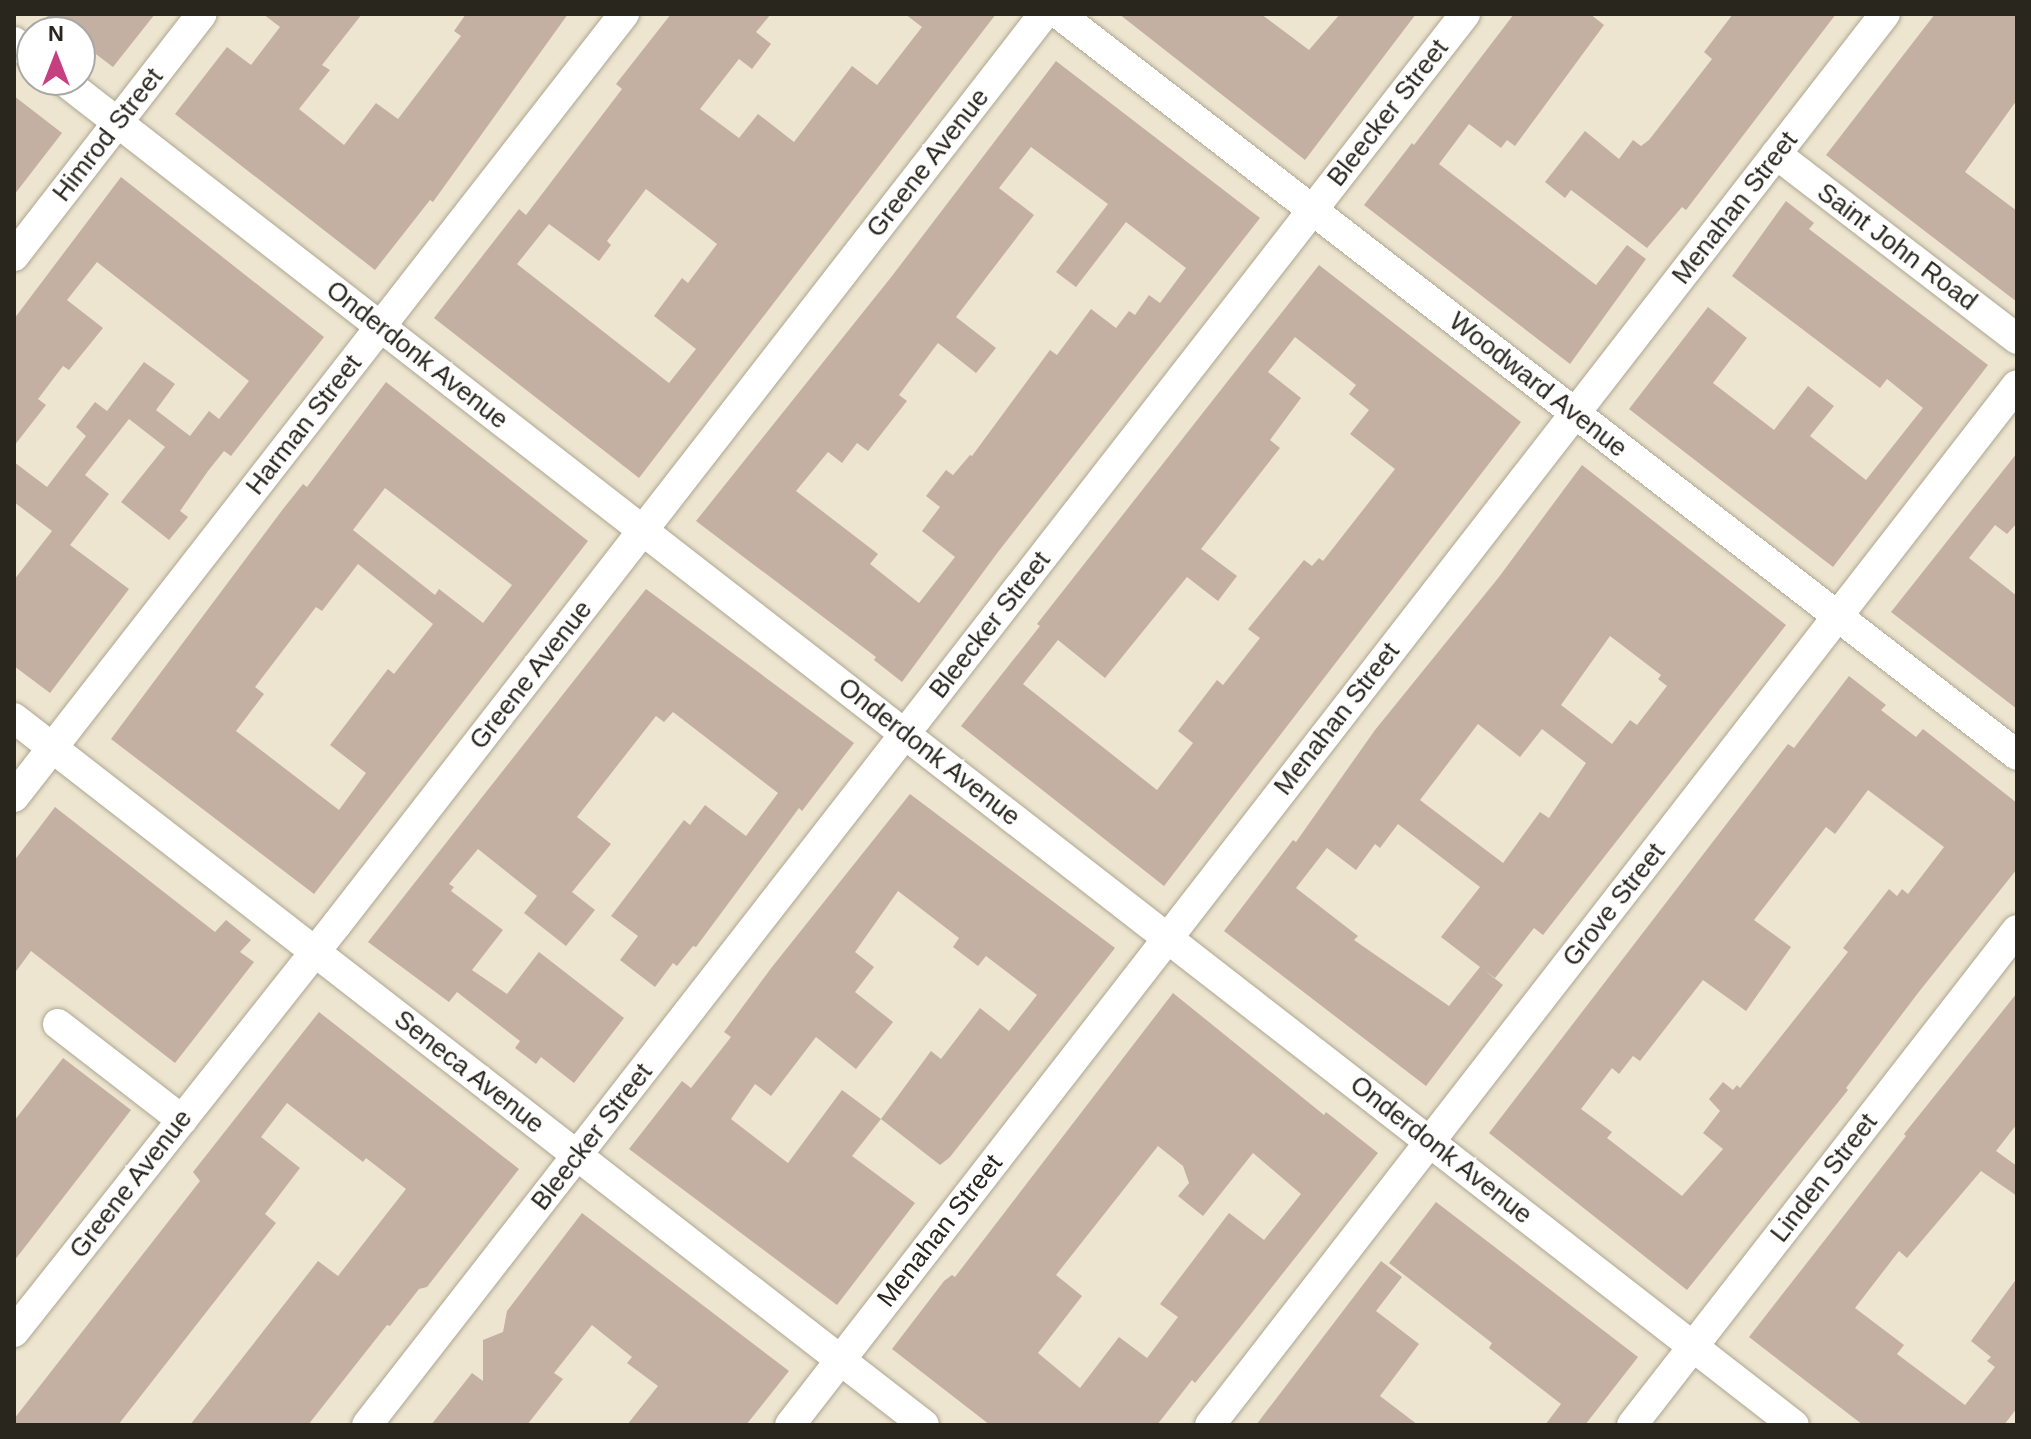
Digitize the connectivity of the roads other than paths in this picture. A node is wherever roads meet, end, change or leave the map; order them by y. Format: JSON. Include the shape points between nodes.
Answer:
{"nodes":[{"id":1,"x":202,"y":14,"type":"edge"},
{"id":2,"x":624,"y":14,"type":"edge"},
{"id":3,"x":1044,"y":14,"type":"edge"},
{"id":4,"x":1059,"y":14,"type":"edge"},
{"id":5,"x":1465,"y":14,"type":"edge"},
{"id":6,"x":1885,"y":14,"type":"edge"},
{"id":7,"x":84,"y":96,"type":"edge"},
{"id":8,"x":118,"y":122,"type":"junction"},
{"id":9,"x":1776,"y":154,"type":"junction"},
{"id":10,"x":1312,"y":210,"type":"junction"},
{"id":11,"x":14,"y":256,"type":"edge"},
{"id":12,"x":381,"y":327,"type":"junction"},
{"id":13,"x":2017,"y":339,"type":"edge"},
{"id":14,"x":2017,"y":385,"type":"edge"},
{"id":15,"x":1576,"y":413,"type":"junction"},
{"id":16,"x":643,"y":530,"type":"junction"},
{"id":17,"x":1839,"y":617,"type":"junction"},
{"id":18,"x":14,"y":718,"type":"edge"},
{"id":19,"x":905,"y":734,"type":"junction"},
{"id":20,"x":53,"y":748,"type":"junction"},
{"id":21,"x":2017,"y":755,"type":"edge"},
{"id":22,"x":14,"y":797,"type":"edge"},
{"id":23,"x":2017,"y":930,"type":"edge"},
{"id":24,"x":1168,"y":938,"type":"junction"},
{"id":25,"x":315,"y":952,"type":"junction"},
{"id":26,"x":58,"y":1024,"type":"dead end"},
{"id":27,"x":182,"y":1120,"type":"junction"},
{"id":28,"x":1430,"y":1142,"type":"junction"},
{"id":29,"x":578,"y":1156,"type":"junction"},
{"id":30,"x":14,"y":1332,"type":"edge"},
{"id":31,"x":1693,"y":1346,"type":"junction"},
{"id":32,"x":840,"y":1360,"type":"junction"},
{"id":33,"x":367,"y":1425,"type":"edge"},
{"id":34,"x":790,"y":1425,"type":"edge"},
{"id":35,"x":924,"y":1425,"type":"edge"},
{"id":36,"x":1210,"y":1425,"type":"edge"},
{"id":37,"x":1632,"y":1425,"type":"edge"},
{"id":38,"x":1794,"y":1425,"type":"edge"}],
"edges":[{"from":1,"to":8,"type":"street","name":"Himrod Street"},
{"from":2,"to":12,"type":"street","name":"Harman Street"},
{"from":3,"to":16,"type":"street","name":"Greene Avenue"},
{"from":4,"to":10,"type":"street","name":"Woodward Avenue"},
{"from":5,"to":10,"type":"street","name":"Bleecker Street"},
{"from":6,"to":9,"type":"street","name":"Menahan Street"},
{"from":7,"to":8,"type":"street","name":"Onderdonk Avenue"},
{"from":8,"to":11,"type":"street","name":"Himrod Street"},
{"from":8,"to":12,"type":"street","name":"Onderdonk Avenue"},
{"from":9,"to":13,"type":"street","name":"Saint John Road"},
{"from":9,"to":15,"type":"street","name":"Menahan Street"},
{"from":10,"to":15,"type":"street","name":"Woodward Avenue"},
{"from":10,"to":19,"type":"street","name":"Bleecker Street"},
{"from":12,"to":16,"type":"street","name":"Onderdonk Avenue"},
{"from":12,"to":20,"type":"street","name":"Harman Street"},
{"from":14,"to":17,"type":"street","name":"Grove Street"},
{"from":15,"to":17,"type":"street","name":"Woodward Avenue"},
{"from":15,"to":24,"type":"street","name":"Menahan Street"},
{"from":16,"to":19,"type":"street","name":"Onderdonk Avenue"},
{"from":16,"to":25,"type":"street","name":"Greene Avenue"},
{"from":17,"to":21,"type":"street","name":"Woodward Avenue"},
{"from":17,"to":28,"type":"street","name":"Grove Street"},
{"from":18,"to":20,"type":"street","name":"Seneca Avenue"},
{"from":19,"to":24,"type":"street","name":"Onderdonk Avenue"},
{"from":19,"to":29,"type":"street","name":"Bleecker Street"},
{"from":20,"to":22,"type":"street","name":"Harman Street"},
{"from":20,"to":25,"type":"street","name":"Seneca Avenue"},
{"from":23,"to":31,"type":"street","name":"Linden Street"},
{"from":24,"to":28,"type":"street","name":"Onderdonk Avenue"},
{"from":24,"to":32,"type":"street","name":"Menahan Street"},
{"from":25,"to":27,"type":"street","name":"Greene Avenue"},
{"from":25,"to":29,"type":"street","name":"Seneca Avenue"},
{"from":26,"to":27,"type":"street"},
{"from":27,"to":30,"type":"street","name":"Greene Avenue"},
{"from":28,"to":31,"type":"street","name":"Onderdonk Avenue"},
{"from":28,"to":36,"type":"street","name":"Grove Street"},
{"from":29,"to":32,"type":"street","name":"Seneca Avenue"},
{"from":29,"to":33,"type":"street","name":"Bleecker Street"},
{"from":31,"to":37,"type":"street","name":"Linden Street"},
{"from":31,"to":38,"type":"street","name":"Onderdonk Avenue"},
{"from":32,"to":34,"type":"street","name":"Menahan Street"},
{"from":32,"to":35,"type":"street","name":"Seneca Avenue"}]}
